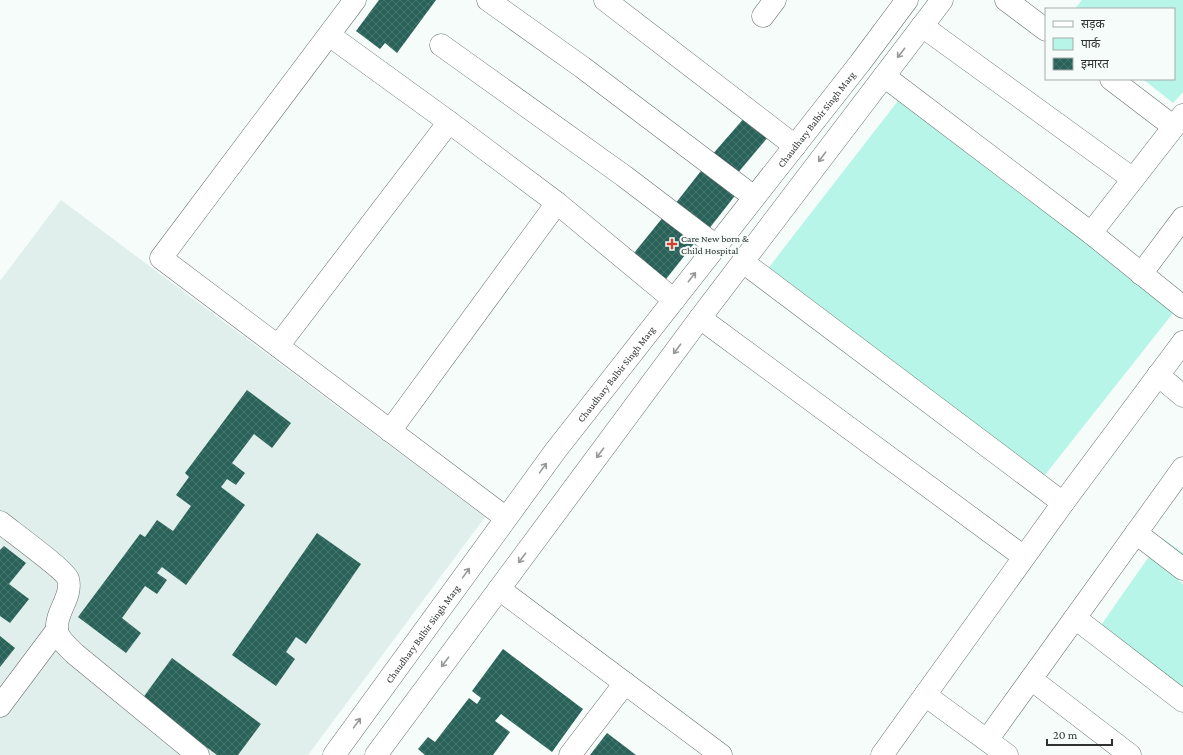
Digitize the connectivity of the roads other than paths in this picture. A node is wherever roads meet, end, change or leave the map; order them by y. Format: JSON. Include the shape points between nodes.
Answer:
{"nodes":[{"id":1,"x":355,"y":0,"type":"edge"},
{"id":2,"x":488,"y":0,"type":"edge"},
{"id":3,"x":907,"y":0,"type":"edge"},
{"id":4,"x":942,"y":0,"type":"edge"},
{"id":5,"x":1006,"y":0,"type":"edge"},
{"id":6,"x":611,"y":2,"type":"edge"},
{"id":7,"x":922,"y":26,"type":"junction"},
{"id":8,"x":1045,"y":29,"type":"edge"},
{"id":9,"x":329,"y":35,"type":"junction"},
{"id":10,"x":441,"y":45,"type":"dead end"},
{"id":11,"x":884,"y":76,"type":"junction"},
{"id":12,"x":1112,"y":80,"type":"edge"},
{"id":13,"x":1180,"y":119,"type":"edge"},
{"id":14,"x":449,"y":122,"type":"junction"},
{"id":15,"x":795,"y":146,"type":"junction"},
{"id":16,"x":1133,"y":179,"type":"junction"},
{"id":17,"x":754,"y":197,"type":"junction"},
{"id":18,"x":557,"y":203,"type":"junction"},
{"id":19,"x":1183,"y":218,"type":"edge"},
{"id":20,"x":1091,"y":233,"type":"junction"},
{"id":21,"x":716,"y":246,"type":"junction"},
{"id":22,"x":743,"y":262,"type":"junction"},
{"id":23,"x":1141,"y":274,"type":"junction"},
{"id":24,"x":674,"y":300,"type":"junction"},
{"id":25,"x":1183,"y":307,"type":"edge"},
{"id":26,"x":700,"y":318,"type":"junction"},
{"id":27,"x":1183,"y":342,"type":"edge"},
{"id":28,"x":278,"y":346,"type":"junction"},
{"id":29,"x":1158,"y":375,"type":"junction"},
{"id":30,"x":1183,"y":396,"type":"edge"},
{"id":31,"x":390,"y":431,"type":"junction"},
{"id":32,"x":1183,"y":468,"type":"edge"},
{"id":33,"x":1063,"y":503,"type":"junction"},
{"id":34,"x":506,"y":518,"type":"junction"},
{"id":35,"x":0,"y":522,"type":"edge"},
{"id":36,"x":1136,"y":533,"type":"junction"},
{"id":37,"x":1024,"y":557,"type":"junction"},
{"id":38,"x":1183,"y":569,"type":"edge"},
{"id":39,"x":499,"y":589,"type":"junction"},
{"id":40,"x":1075,"y":618,"type":"junction"},
{"id":41,"x":57,"y":630,"type":"junction"},
{"id":42,"x":1031,"y":679,"type":"junction"},
{"id":43,"x":625,"y":683,"type":"junction"},
{"id":44,"x":925,"y":695,"type":"junction"},
{"id":45,"x":1183,"y":701,"type":"edge"},
{"id":46,"x":0,"y":706,"type":"edge"},
{"id":47,"x":986,"y":740,"type":"junction"},
{"id":48,"x":198,"y":755,"type":"edge"},
{"id":49,"x":334,"y":755,"type":"edge"},
{"id":50,"x":376,"y":755,"type":"edge"},
{"id":51,"x":570,"y":755,"type":"edge"},
{"id":52,"x":722,"y":755,"type":"edge"},
{"id":53,"x":882,"y":755,"type":"edge"},
{"id":54,"x":1007,"y":755,"type":"edge"},
{"id":55,"x":1130,"y":755,"type":"edge"}],
"edges":[{"from":1,"to":9,"type":"street"},
{"from":2,"to":17,"type":"street","via":[[582,67]]},
{"from":3,"to":15,"type":"street","name":"Chaudhary Balbir Singh Marg"},
{"from":4,"to":7,"type":"street"},
{"from":5,"to":8,"type":"street"},
{"from":6,"to":15,"type":"street"},
{"from":7,"to":11,"type":"street","one_way":true},
{"from":7,"to":16,"type":"street"},
{"from":9,"to":14,"type":"street"},
{"from":9,"to":28,"type":"street","via":[[161,258]]},
{"from":10,"to":21,"type":"street","via":[[624,176]]},
{"from":11,"to":20,"type":"street"},
{"from":11,"to":22,"type":"street","one_way":true},
{"from":12,"to":13,"type":"street","via":[[1170,124]]},
{"from":13,"to":16,"type":"street"},
{"from":14,"to":18,"type":"street"},
{"from":14,"to":28,"type":"street"},
{"from":15,"to":17,"type":"street","name":"Chaudhary Balbir Singh Marg"},
{"from":16,"to":20,"type":"street"},
{"from":17,"to":21,"type":"street","name":"Chaudhary Balbir Singh Marg"},
{"from":18,"to":24,"type":"street"},
{"from":18,"to":31,"type":"street"},
{"from":19,"to":23,"type":"street"},
{"from":20,"to":23,"type":"street"},
{"from":24,"to":21,"type":"street","name":"Chaudhary Balbir Singh Marg","one_way":true},
{"from":22,"to":26,"type":"street"},
{"from":22,"to":33,"type":"street"},
{"from":23,"to":25,"type":"street"},
{"from":34,"to":24,"type":"street","name":"Chaudhary Balbir Singh Marg","one_way":true},
{"from":26,"to":37,"type":"street"},
{"from":26,"to":39,"type":"street","one_way":true},
{"from":27,"to":29,"type":"street"},
{"from":28,"to":31,"type":"street"},
{"from":29,"to":30,"type":"street"},
{"from":29,"to":33,"type":"street"},
{"from":31,"to":34,"type":"street"},
{"from":32,"to":36,"type":"street"},
{"from":33,"to":37,"type":"street"},
{"from":49,"to":34,"type":"street","name":"Chaudhary Balbir Singh Marg","one_way":true},
{"from":35,"to":41,"type":"street","via":[[67,578],[69,587]]},
{"from":36,"to":38,"type":"street"},
{"from":36,"to":40,"type":"street"},
{"from":37,"to":44,"type":"street"},
{"from":39,"to":43,"type":"street"},
{"from":39,"to":50,"type":"street","one_way":true},
{"from":40,"to":42,"type":"street"},
{"from":40,"to":45,"type":"street"},
{"from":41,"to":46,"type":"street"},
{"from":41,"to":48,"type":"street","via":[[75,654]]},
{"from":42,"to":47,"type":"street"},
{"from":42,"to":55,"type":"street"},
{"from":43,"to":51,"type":"street"},
{"from":43,"to":52,"type":"street"},
{"from":44,"to":47,"type":"street"},
{"from":44,"to":53,"type":"street"},
{"from":47,"to":54,"type":"street"}]}
